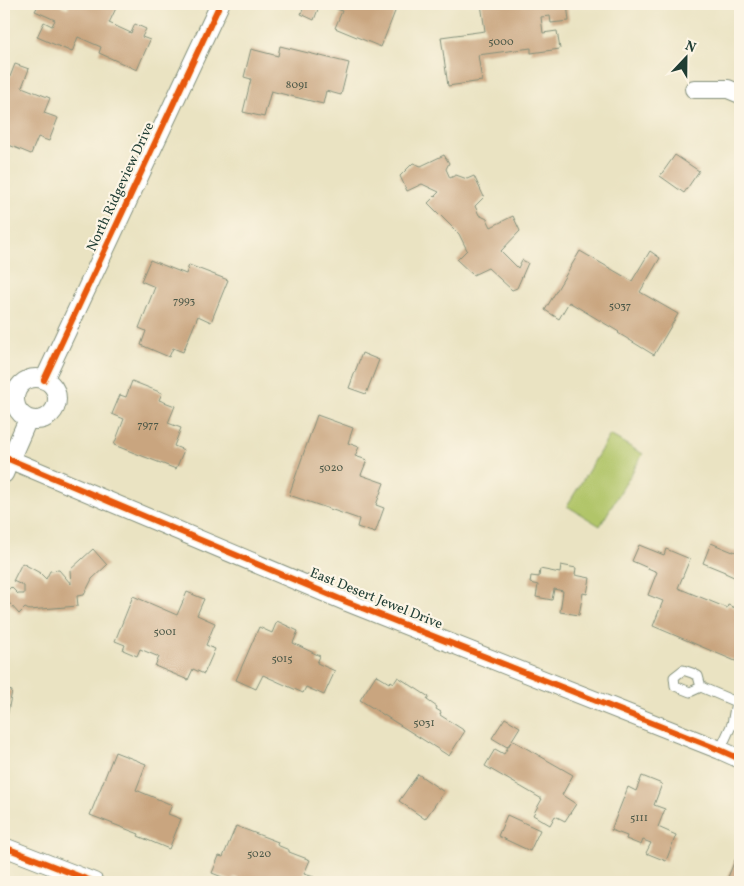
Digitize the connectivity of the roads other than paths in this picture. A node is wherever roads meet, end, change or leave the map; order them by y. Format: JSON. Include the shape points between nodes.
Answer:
{"nodes":[{"id":1,"x":220,"y":4,"type":"edge"},
{"id":2,"x":694,"y":89,"type":"dead end"},
{"id":3,"x":740,"y":94,"type":"edge"},
{"id":4,"x":44,"y":380,"type":"junction"},
{"id":5,"x":28,"y":419,"type":"junction"},
{"id":6,"x":6,"y":464,"type":"edge"},
{"id":7,"x":701,"y":687,"type":"dead end"},
{"id":8,"x":720,"y":750,"type":"junction"},
{"id":9,"x":740,"y":759,"type":"edge"},
{"id":10,"x":4,"y":847,"type":"edge"},
{"id":11,"x":94,"y":882,"type":"edge"}],
"edges":[{"from":1,"to":4,"type":"street","name":"North Ridgeview Drive"},
{"from":2,"to":3,"type":"street","via":[[728,89]]},
{"from":4,"to":5,"type":"street","via":[[30,379],[16,394],[18,409]]},
{"from":4,"to":5,"type":"street","via":[[57,394],[56,408],[41,420]]},
{"from":5,"to":6,"type":"street"},
{"from":6,"to":8,"type":"street","name":"East Desert Jewel Drive"},
{"from":7,"to":8,"type":"lane","via":[[736,702],[732,724]]},
{"from":8,"to":9,"type":"street","name":"East Desert Jewel Drive"},
{"from":10,"to":11,"type":"street"}]}
